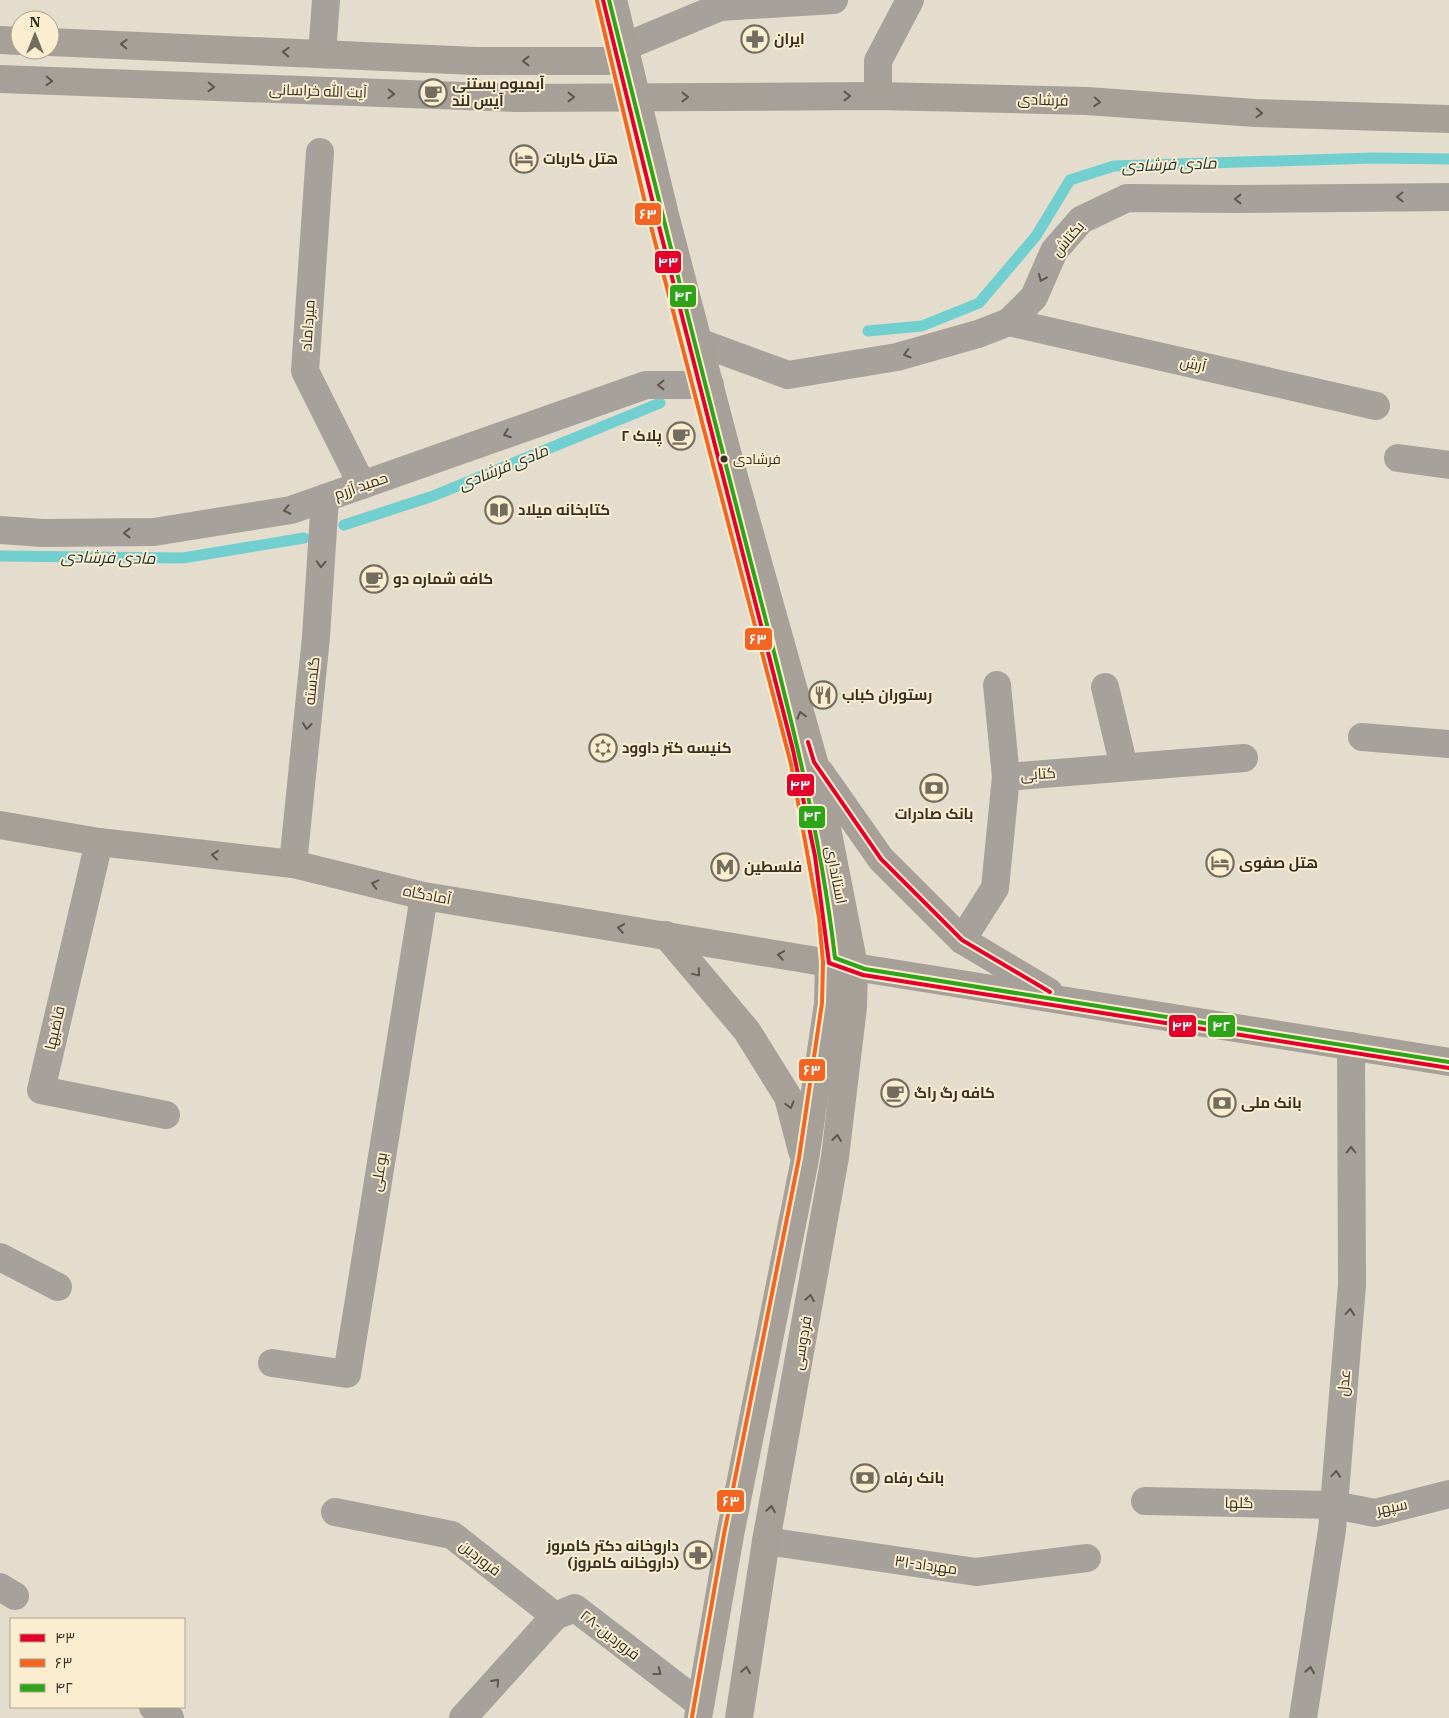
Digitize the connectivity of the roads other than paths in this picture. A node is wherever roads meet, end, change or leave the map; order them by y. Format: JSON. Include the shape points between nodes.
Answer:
{"nodes":[{"id":1,"x":326,"y":0,"type":"edge"},
{"id":2,"x":613,"y":0,"type":"edge"},
{"id":3,"x":834,"y":0,"type":"edge"},
{"id":4,"x":910,"y":0,"type":"edge"},
{"id":5,"x":60,"y":42,"type":"edge"},
{"id":6,"x":322,"y":54,"type":"junction"},
{"id":7,"x":626,"y":54,"type":"junction"},
{"id":8,"x":0,"y":79,"type":"edge"},
{"id":9,"x":878,"y":96,"type":"junction"},
{"id":10,"x":636,"y":97,"type":"junction"},
{"id":11,"x":1449,"y":119,"type":"edge"},
{"id":12,"x":320,"y":152,"type":"dead end"},
{"id":13,"x":1449,"y":197,"type":"edge"},
{"id":14,"x":1009,"y":322,"type":"junction"},
{"id":15,"x":698,"y":342,"type":"junction"},
{"id":16,"x":710,"y":385,"type":"junction"},
{"id":17,"x":1376,"y":406,"type":"dead end"},
{"id":18,"x":1398,"y":458,"type":"dead end"},
{"id":19,"x":1449,"y":466,"type":"edge"},
{"id":20,"x":362,"y":485,"type":"junction"},
{"id":21,"x":325,"y":498,"type":"junction"},
{"id":22,"x":0,"y":530,"type":"edge"},
{"id":23,"x":997,"y":685,"type":"dead end"},
{"id":24,"x":1105,"y":687,"type":"dead end"},
{"id":25,"x":1362,"y":737,"type":"dead end"},
{"id":26,"x":1449,"y":744,"type":"edge"},
{"id":27,"x":1244,"y":758,"type":"dead end"},
{"id":28,"x":814,"y":762,"type":"junction"},
{"id":29,"x":1124,"y":768,"type":"junction"},
{"id":30,"x":1006,"y":777,"type":"junction"},
{"id":31,"x":0,"y":825,"type":"edge"},
{"id":32,"x":99,"y":842,"type":"junction"},
{"id":33,"x":293,"y":864,"type":"junction"},
{"id":34,"x":424,"y":896,"type":"junction"},
{"id":35,"x":666,"y":935,"type":"junction"},
{"id":36,"x":962,"y":940,"type":"junction"},
{"id":37,"x":842,"y":965,"type":"junction"},
{"id":38,"x":1063,"y":1000,"type":"junction"},
{"id":39,"x":1351,"y":1046,"type":"junction"},
{"id":40,"x":1449,"y":1062,"type":"edge"},
{"id":41,"x":166,"y":1115,"type":"dead end"},
{"id":42,"x":805,"y":1159,"type":"junction"},
{"id":43,"x":0,"y":1257,"type":"edge"},
{"id":44,"x":58,"y":1288,"type":"dead end"},
{"id":45,"x":272,"y":1363,"type":"dead end"},
{"id":46,"x":1449,"y":1494,"type":"edge"},
{"id":47,"x":1144,"y":1502,"type":"dead end"},
{"id":48,"x":1334,"y":1505,"type":"junction"},
{"id":49,"x":335,"y":1512,"type":"dead end"},
{"id":50,"x":766,"y":1541,"type":"junction"},
{"id":51,"x":1087,"y":1558,"type":"dead end"},
{"id":52,"x":555,"y":1616,"type":"junction"},
{"id":53,"x":155,"y":1708,"type":"edge"},
{"id":54,"x":699,"y":1711,"type":"edge"},
{"id":55,"x":170,"y":1718,"type":"edge"},
{"id":56,"x":463,"y":1718,"type":"edge"},
{"id":57,"x":739,"y":1718,"type":"edge"},
{"id":58,"x":1303,"y":1718,"type":"edge"}],
"edges":[{"from":1,"to":6,"type":"street"},
{"from":2,"to":7,"type":"main road","name":"استانداری"},
{"from":3,"to":7,"type":"street","via":[[720,7]]},
{"from":4,"to":9,"type":"street","via":[[878,61]]},
{"from":6,"to":5,"type":"main road","one_way":true},
{"from":7,"to":6,"type":"main road","one_way":true,"via":[[475,61]]},
{"from":7,"to":10,"type":"main road","name":"استانداری"},
{"from":8,"to":10,"type":"main road","name":"آیت الله خراسانی","one_way":true,"via":[[517,98]]},
{"from":10,"to":9,"type":"main road","name":"فرشادی","one_way":true},
{"from":9,"to":11,"type":"main road","name":"فرشادی","one_way":true,"via":[[1087,101],[1255,113]]},
{"from":10,"to":15,"type":"main road","name":"استانداری"},
{"from":12,"to":20,"type":"street","name":"میرداماد","via":[[305,371]]},
{"from":13,"to":14,"type":"street","name":"بکتاش","one_way":true,"via":[[1127,198],[1081,220],[1054,251],[1034,297]]},
{"from":14,"to":15,"type":"street","name":"بکتاش","one_way":true,"via":[[897,357],[788,375]]},
{"from":14,"to":17,"type":"street","name":"آرش"},
{"from":15,"to":16,"type":"main road","name":"استانداری"},
{"from":16,"to":20,"type":"street","name":"حمید آزرم","one_way":true,"via":[[646,385]]},
{"from":28,"to":16,"type":"main road","name":"استانداری","one_way":true},
{"from":18,"to":19,"type":"street"},
{"from":20,"to":21,"type":"street","name":"حمید آزرم"},
{"from":21,"to":22,"type":"street","name":"حمید آزرم","one_way":true,"via":[[291,510],[154,532]]},
{"from":21,"to":33,"type":"street","name":"گلدسته","one_way":true,"via":[[316,637]]},
{"from":23,"to":30,"type":"street"},
{"from":24,"to":29,"type":"street"},
{"from":25,"to":26,"type":"street"},
{"from":27,"to":29,"type":"street","name":"کتابی"},
{"from":28,"to":36,"type":"main road","via":[[881,859]]},
{"from":28,"to":37,"type":"main road","name":"استانداری"},
{"from":29,"to":30,"type":"street","name":"کتابی"},
{"from":30,"to":36,"type":"street","name":"کتابی","via":[[995,888]]},
{"from":31,"to":32,"type":"main road","name":"آمادگاه"},
{"from":33,"to":32,"type":"main road","name":"آمادگاه","one_way":true},
{"from":32,"to":41,"type":"street","name":"قاضیها","via":[[41,1090]]},
{"from":34,"to":33,"type":"main road","name":"آمادگاه","one_way":true},
{"from":35,"to":34,"type":"main road","name":"آمادگاه","one_way":true},
{"from":34,"to":45,"type":"street","name":"بوعلی","via":[[347,1374]]},
{"from":37,"to":35,"type":"main road","name":"آمادگاه","one_way":true},
{"from":35,"to":42,"type":"main road","one_way":true,"via":[[747,1031],[788,1098]]},
{"from":36,"to":38,"type":"main road"},
{"from":37,"to":38,"type":"main road"},
{"from":37,"to":42,"type":"main road","via":[[828,1004]]},
{"from":50,"to":37,"type":"main road","name":"فردوسی","one_way":true,"via":[[835,1157],[853,1007]]},
{"from":38,"to":39,"type":"main road"},
{"from":39,"to":40,"type":"main road"},
{"from":48,"to":39,"type":"street","name":"عدل","one_way":true,"via":[[1352,1285]]},
{"from":42,"to":54,"type":"main road","via":[[730,1535]]},
{"from":43,"to":44,"type":"street"},
{"from":46,"to":48,"type":"street","name":"سپهر","via":[[1375,1513]]},
{"from":47,"to":48,"type":"street","name":"گلها"},
{"from":58,"to":48,"type":"street","name":"عدل","one_way":true},
{"from":49,"to":52,"type":"street","name":"فروردین","via":[[452,1535]]},
{"from":50,"to":51,"type":"street","name":"۳۱-مهرداد","via":[[976,1572]]},
{"from":57,"to":50,"type":"main road","name":"فردوسی","one_way":true},
{"from":52,"to":54,"type":"street","name":"۲۸-فروردین","one_way":true,"via":[[575,1608]]},
{"from":56,"to":52,"type":"street","name":"۲۸-فروردین","one_way":true},
{"from":53,"to":55,"type":"street"}]}
